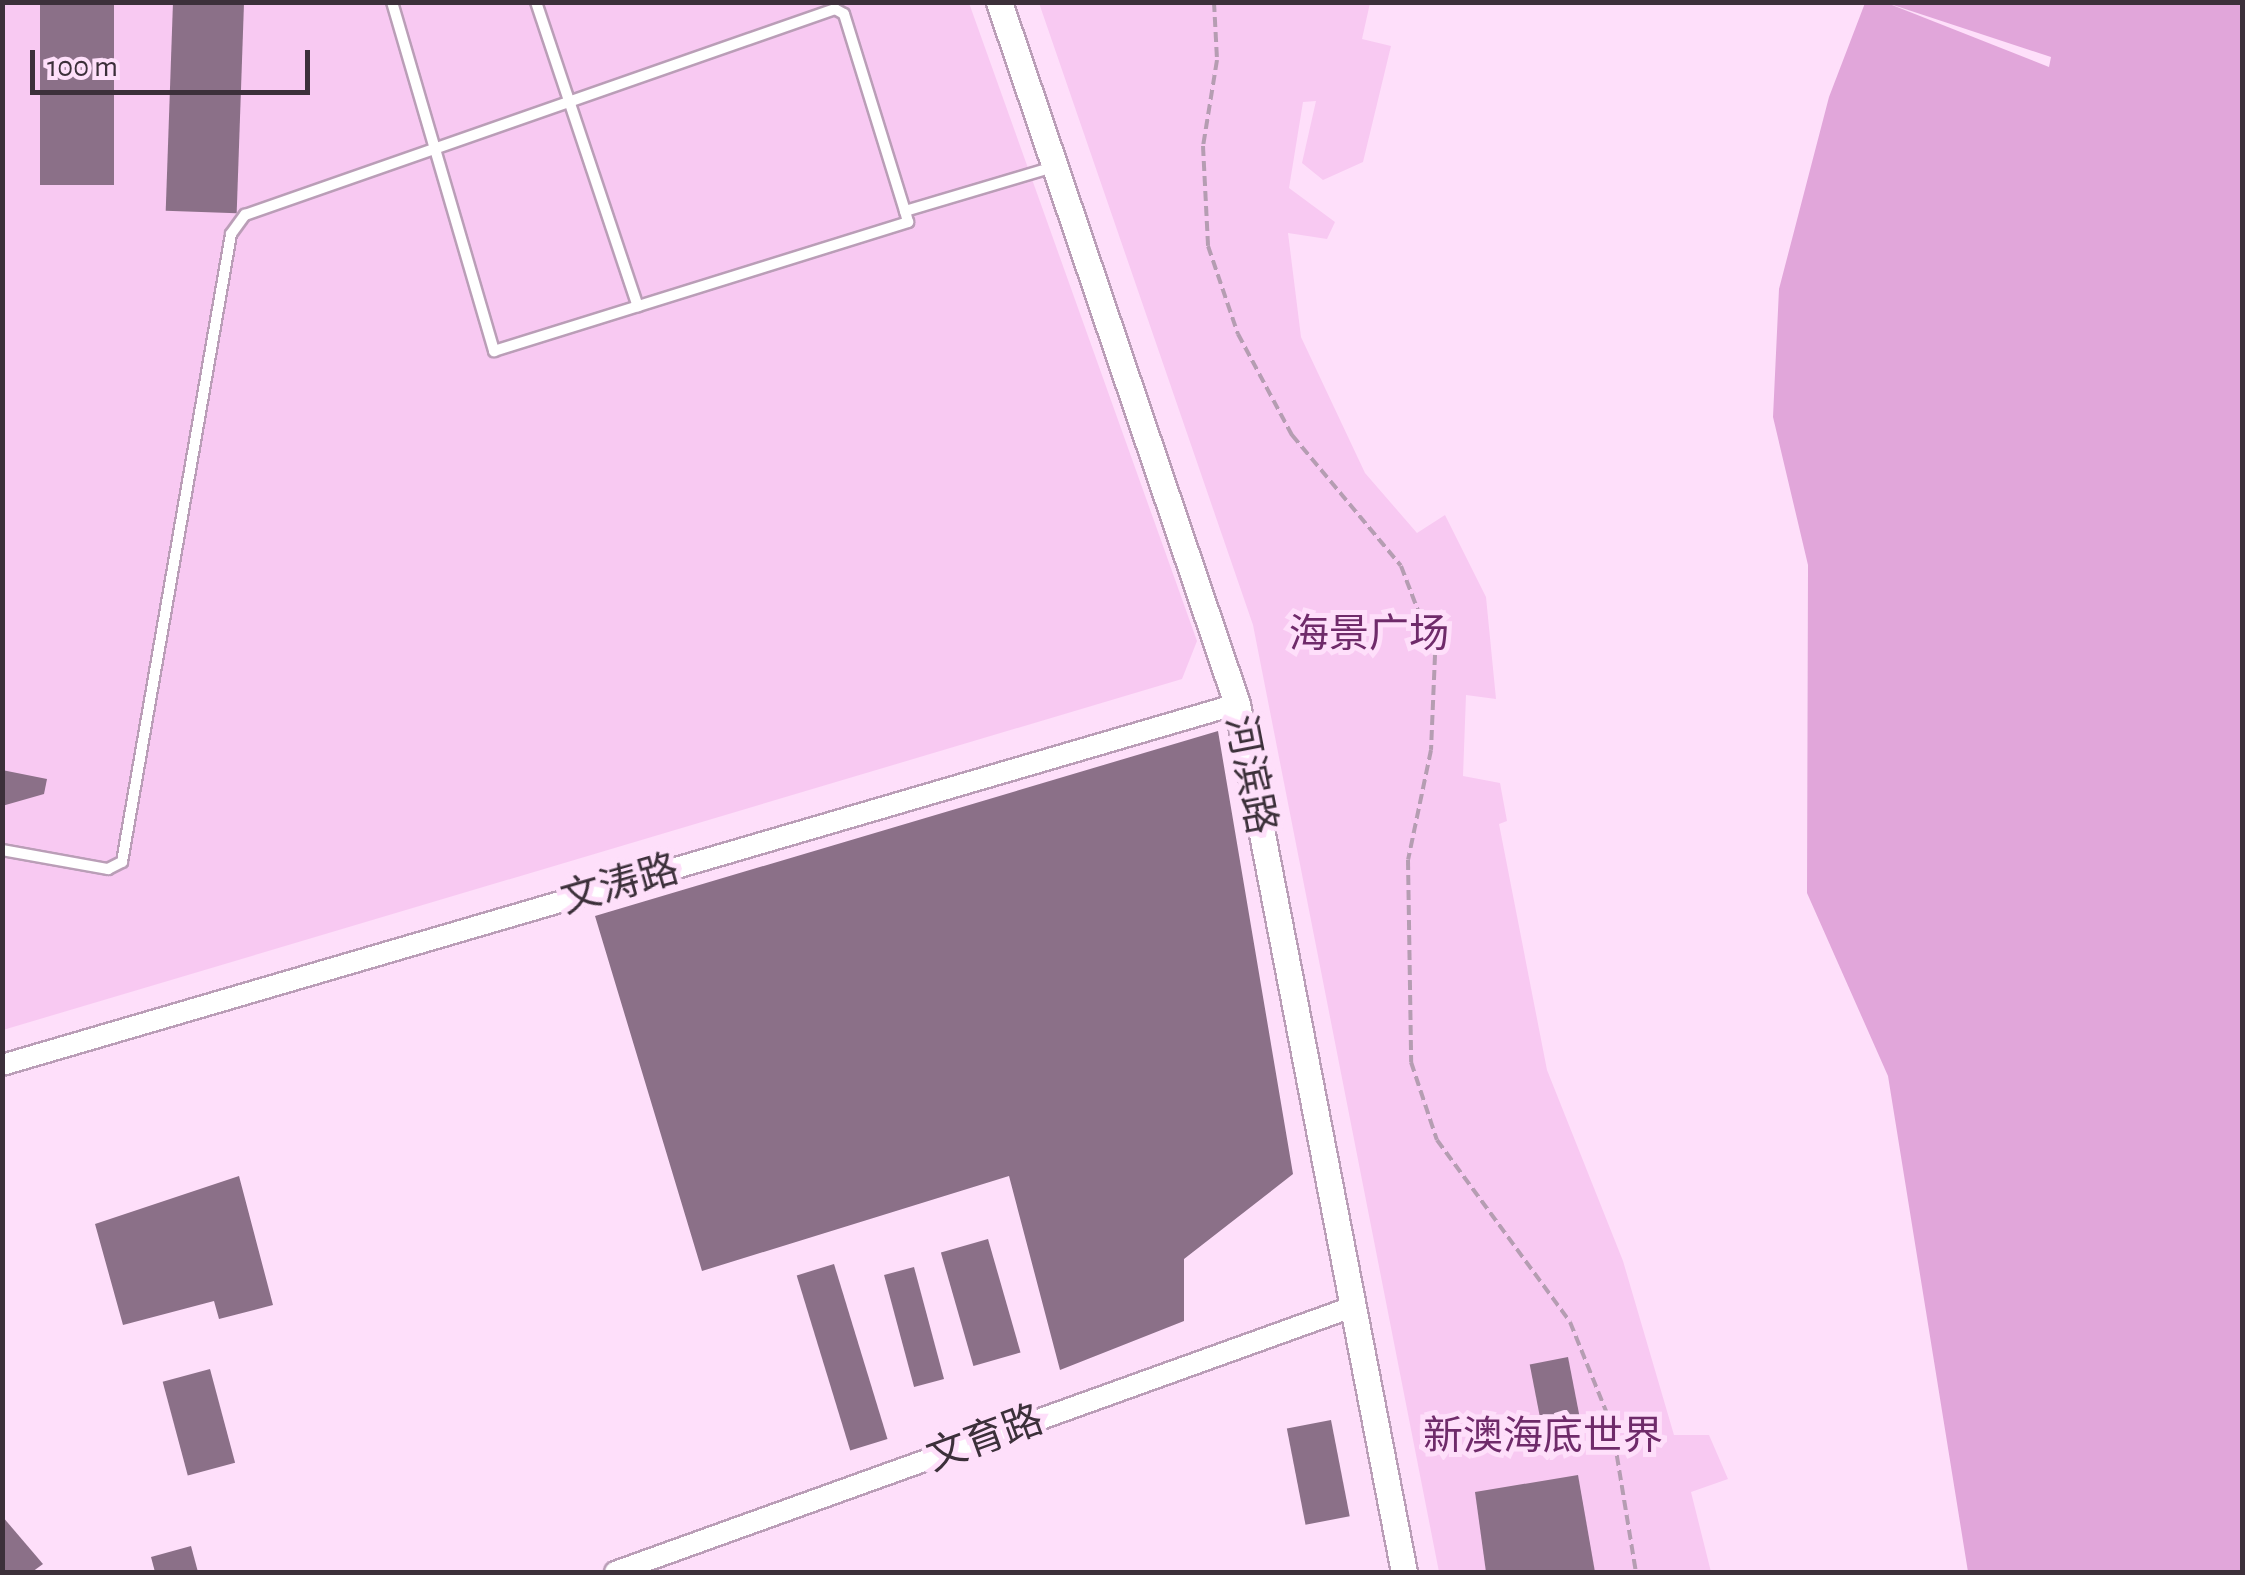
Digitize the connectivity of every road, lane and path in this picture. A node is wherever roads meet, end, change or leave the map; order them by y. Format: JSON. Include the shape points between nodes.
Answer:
{"nodes":[{"id":1,"x":392,"y":2,"type":"edge"},
{"id":2,"x":536,"y":2,"type":"edge"},
{"id":3,"x":999,"y":2,"type":"edge"},
{"id":4,"x":1214,"y":2,"type":"edge"},
{"id":5,"x":569,"y":99,"type":"junction"},
{"id":6,"x":433,"y":142,"type":"junction"},
{"id":7,"x":1054,"y":167,"type":"junction"},
{"id":8,"x":905,"y":211,"type":"junction"},
{"id":9,"x":638,"y":306,"type":"junction"},
{"id":10,"x":1237,"y":704,"type":"junction"},
{"id":11,"x":2,"y":850,"type":"edge"},
{"id":12,"x":2,"y":1065,"type":"edge"},
{"id":13,"x":1354,"y":1306,"type":"junction"},
{"id":14,"x":615,"y":1572,"type":"edge"},
{"id":15,"x":1404,"y":1572,"type":"edge"},
{"id":16,"x":1636,"y":1572,"type":"edge"}],
"edges":[{"from":1,"to":6,"type":"lane"},
{"from":2,"to":5,"type":"lane"},
{"from":3,"to":7,"type":"street","name":"河滨路"},
{"from":4,"to":16,"type":"path","via":[[1217,60],[1203,146],[1208,246],[1238,334],[1292,435],[1401,566],[1434,655],[1431,750],[1408,860],[1411,1062],[1437,1140],[1570,1322],[1612,1426]]},
{"from":5,"to":6,"type":"lane"},
{"from":5,"to":8,"type":"lane","via":[[835,9],[844,14]]},
{"from":5,"to":9,"type":"lane"},
{"from":6,"to":9,"type":"lane","via":[[494,351]]},
{"from":6,"to":11,"type":"lane","via":[[246,215],[231,234],[122,862],[108,870]]},
{"from":7,"to":8,"type":"lane"},
{"from":7,"to":10,"type":"street","name":"河滨路"},
{"from":8,"to":9,"type":"lane","via":[[908,222]]},
{"from":10,"to":12,"type":"street","name":"文涛路"},
{"from":10,"to":13,"type":"street","name":"河滨路"},
{"from":13,"to":14,"type":"street","name":"文育路"},
{"from":13,"to":15,"type":"street","name":"河滨路"}]}
